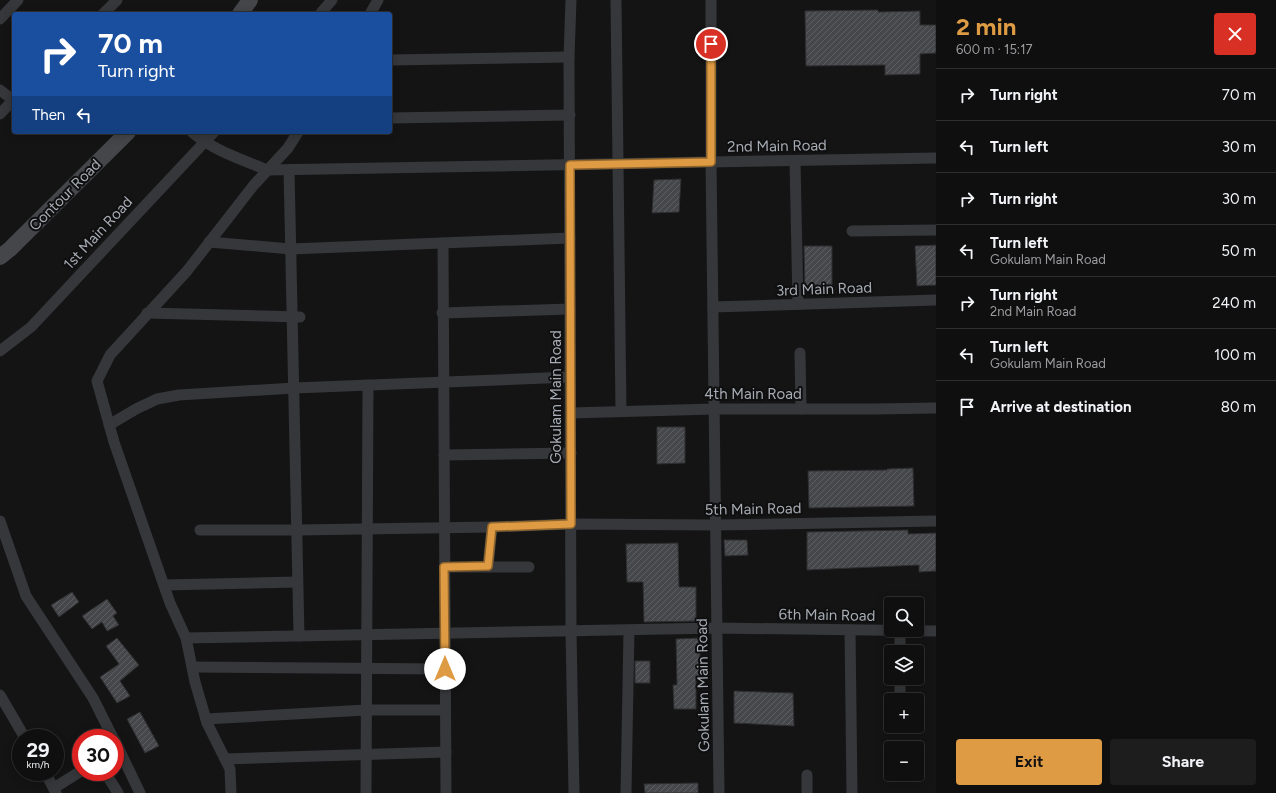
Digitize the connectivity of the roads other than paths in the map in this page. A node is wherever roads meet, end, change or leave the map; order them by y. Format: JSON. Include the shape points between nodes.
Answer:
{"nodes":[{"id":1,"x":18,"y":0,"type":"edge"},
{"id":2,"x":117,"y":0,"type":"edge"},
{"id":3,"x":250,"y":0,"type":"edge"},
{"id":4,"x":332,"y":0,"type":"edge"},
{"id":5,"x":378,"y":0,"type":"edge"},
{"id":6,"x":571,"y":0,"type":"edge"},
{"id":7,"x":616,"y":0,"type":"edge"},
{"id":8,"x":711,"y":0,"type":"edge"},
{"id":9,"x":105,"y":12,"type":"edge"},
{"id":10,"x":241,"y":12,"type":"edge"},
{"id":11,"x":322,"y":12,"type":"edge"},
{"id":12,"x":371,"y":12,"type":"edge"},
{"id":13,"x":0,"y":19,"type":"edge"},
{"id":14,"x":570,"y":57,"type":"junction"},
{"id":15,"x":392,"y":60,"type":"edge"},
{"id":16,"x":0,"y":90,"type":"edge"},
{"id":17,"x":12,"y":98,"type":"edge"},
{"id":18,"x":12,"y":101,"type":"edge"},
{"id":19,"x":0,"y":114,"type":"edge"},
{"id":20,"x":570,"y":115,"type":"junction"},
{"id":21,"x":392,"y":118,"type":"edge"},
{"id":22,"x":126,"y":134,"type":"edge"},
{"id":23,"x":194,"y":134,"type":"edge"},
{"id":24,"x":212,"y":134,"type":"edge"},
{"id":25,"x":297,"y":134,"type":"edge"},
{"id":26,"x":205,"y":143,"type":"junction"},
{"id":27,"x":936,"y":158,"type":"edge"},
{"id":28,"x":795,"y":161,"type":"junction"},
{"id":29,"x":711,"y":162,"type":"junction"},
{"id":30,"x":618,"y":164,"type":"junction"},
{"id":31,"x":570,"y":165,"type":"junction"},
{"id":32,"x":267,"y":170,"type":"junction"},
{"id":33,"x":289,"y":170,"type":"junction"},
{"id":34,"x":936,"y":230,"type":"edge"},
{"id":35,"x":852,"y":231,"type":"dead end"},
{"id":36,"x":570,"y":238,"type":"junction"},
{"id":37,"x":209,"y":242,"type":"junction"},
{"id":38,"x":442,"y":243,"type":"junction"},
{"id":39,"x":291,"y":249,"type":"junction"},
{"id":40,"x":0,"y":257,"type":"edge"},
{"id":41,"x":936,"y":300,"type":"edge"},
{"id":42,"x":798,"y":304,"type":"junction"},
{"id":43,"x":713,"y":307,"type":"junction"},
{"id":44,"x":570,"y":309,"type":"junction"},
{"id":45,"x":147,"y":313,"type":"junction"},
{"id":46,"x":442,"y":313,"type":"junction"},
{"id":47,"x":296,"y":317,"type":"junction"},
{"id":48,"x":0,"y":351,"type":"edge"},
{"id":49,"x":800,"y":353,"type":"dead end"},
{"id":50,"x":570,"y":377,"type":"junction"},
{"id":51,"x":443,"y":382,"type":"junction"},
{"id":52,"x":368,"y":385,"type":"junction"},
{"id":53,"x":294,"y":388,"type":"junction"},
{"id":54,"x":936,"y":408,"type":"edge"},
{"id":55,"x":714,"y":409,"type":"junction"},
{"id":56,"x":801,"y":409,"type":"junction"},
{"id":57,"x":622,"y":411,"type":"junction"},
{"id":58,"x":570,"y":413,"type":"junction"},
{"id":59,"x":109,"y":425,"type":"junction"},
{"id":60,"x":571,"y":453,"type":"junction"},
{"id":61,"x":444,"y":455,"type":"junction"},
{"id":62,"x":0,"y":521,"type":"edge"},
{"id":63,"x":936,"y":521,"type":"edge"},
{"id":64,"x":571,"y":524,"type":"junction"},
{"id":65,"x":716,"y":525,"type":"junction"},
{"id":66,"x":492,"y":527,"type":"junction"},
{"id":67,"x":444,"y":529,"type":"junction"},
{"id":68,"x":200,"y":530,"type":"dead end"},
{"id":69,"x":296,"y":530,"type":"junction"},
{"id":70,"x":367,"y":530,"type":"junction"},
{"id":71,"x":488,"y":566,"type":"junction"},
{"id":72,"x":444,"y":567,"type":"junction"},
{"id":73,"x":529,"y":567,"type":"dead end"},
{"id":74,"x":298,"y":582,"type":"junction"},
{"id":75,"x":164,"y":585,"type":"junction"},
{"id":76,"x":717,"y":628,"type":"junction"},
{"id":77,"x":629,"y":630,"type":"junction"},
{"id":78,"x":850,"y":630,"type":"junction"},
{"id":79,"x":571,"y":631,"type":"junction"},
{"id":80,"x":884,"y":631,"type":"edge"},
{"id":81,"x":924,"y":631,"type":"edge"},
{"id":82,"x":936,"y":631,"type":"edge"},
{"id":83,"x":445,"y":633,"type":"junction"},
{"id":84,"x":367,"y":634,"type":"junction"},
{"id":85,"x":299,"y":636,"type":"junction"},
{"id":86,"x":186,"y":638,"type":"junction"},
{"id":87,"x":192,"y":667,"type":"junction"},
{"id":88,"x":367,"y":668,"type":"junction"},
{"id":89,"x":445,"y":669,"type":"junction"},
{"id":90,"x":900,"y":685,"type":"edge"},
{"id":91,"x":900,"y":692,"type":"dead end"},
{"id":92,"x":0,"y":695,"type":"edge"},
{"id":93,"x":366,"y":710,"type":"junction"},
{"id":94,"x":445,"y":710,"type":"junction"},
{"id":95,"x":206,"y":719,"type":"junction"},
{"id":96,"x":20,"y":729,"type":"edge"},
{"id":97,"x":108,"y":729,"type":"edge"},
{"id":98,"x":446,"y":752,"type":"junction"},
{"id":99,"x":366,"y":755,"type":"junction"},
{"id":100,"x":225,"y":759,"type":"junction"},
{"id":101,"x":124,"y":760,"type":"edge"},
{"id":102,"x":806,"y":775,"type":"dead end"},
{"id":103,"x":72,"y":778,"type":"edge"},
{"id":104,"x":50,"y":781,"type":"edge"},
{"id":105,"x":111,"y":781,"type":"edge"},
{"id":106,"x":55,"y":791,"type":"edge"},
{"id":107,"x":118,"y":793,"type":"edge"},
{"id":108,"x":140,"y":793,"type":"edge"},
{"id":109,"x":231,"y":793,"type":"edge"},
{"id":110,"x":366,"y":793,"type":"edge"},
{"id":111,"x":446,"y":793,"type":"edge"},
{"id":112,"x":574,"y":793,"type":"edge"},
{"id":113,"x":626,"y":793,"type":"edge"},
{"id":114,"x":719,"y":793,"type":"edge"},
{"id":115,"x":807,"y":793,"type":"edge"},
{"id":116,"x":852,"y":793,"type":"edge"}],
"edges":[{"from":1,"to":13,"type":"street"},
{"from":2,"to":9,"type":"street"},
{"from":3,"to":10,"type":"main road"},
{"from":4,"to":11,"type":"street"},
{"from":5,"to":12,"type":"street"},
{"from":6,"to":14,"type":"street","name":"Gokulam Main Road"},
{"from":7,"to":30,"type":"street"},
{"from":8,"to":29,"type":"street","name":"Gokulam Main Road"},
{"from":14,"to":15,"type":"street"},
{"from":14,"to":20,"type":"street","name":"Gokulam Main Road"},
{"from":16,"to":17,"type":"street"},
{"from":18,"to":19,"type":"street"},
{"from":20,"to":21,"type":"street"},
{"from":20,"to":31,"type":"street","name":"Gokulam Main Road"},
{"from":22,"to":40,"type":"main road","name":"Contour Road"},
{"from":23,"to":26,"type":"street"},
{"from":24,"to":26,"type":"street","name":"1st Main Road"},
{"from":25,"to":32,"type":"street","via":[[288,148]]},
{"from":26,"to":32,"type":"street"},
{"from":26,"to":48,"type":"street","name":"1st Main Road","via":[[31,327]]},
{"from":27,"to":28,"type":"street","name":"2nd Main Road"},
{"from":28,"to":29,"type":"street","name":"2nd Main Road"},
{"from":28,"to":42,"type":"street"},
{"from":29,"to":30,"type":"street","name":"2nd Main Road"},
{"from":29,"to":43,"type":"street","name":"Gokulam Main Road"},
{"from":30,"to":31,"type":"street","name":"2nd Main Road"},
{"from":30,"to":57,"type":"street"},
{"from":31,"to":33,"type":"street","name":"2nd Main Road"},
{"from":31,"to":36,"type":"street","name":"Gokulam Main Road"},
{"from":32,"to":33,"type":"street","name":"2nd Main Road"},
{"from":32,"to":37,"type":"street"},
{"from":33,"to":39,"type":"street"},
{"from":34,"to":35,"type":"street"},
{"from":36,"to":38,"type":"street"},
{"from":36,"to":44,"type":"street","name":"Gokulam Main Road"},
{"from":37,"to":39,"type":"street"},
{"from":37,"to":45,"type":"street","via":[[187,271]]},
{"from":38,"to":39,"type":"street","via":[[334,250]]},
{"from":38,"to":46,"type":"street"},
{"from":39,"to":47,"type":"street"},
{"from":41,"to":42,"type":"street","name":"3rd Main Road"},
{"from":42,"to":43,"type":"street","name":"3rd Main Road"},
{"from":43,"to":55,"type":"street","name":"Gokulam Main Road"},
{"from":44,"to":46,"type":"street"},
{"from":44,"to":50,"type":"street","name":"Gokulam Main Road"},
{"from":45,"to":47,"type":"street"},
{"from":45,"to":59,"type":"street","via":[[110,355],[97,381]]},
{"from":46,"to":51,"type":"street"},
{"from":47,"to":53,"type":"street"},
{"from":49,"to":56,"type":"street"},
{"from":50,"to":51,"type":"street"},
{"from":50,"to":58,"type":"street","name":"Gokulam Main Road"},
{"from":51,"to":52,"type":"street"},
{"from":51,"to":61,"type":"street"},
{"from":52,"to":53,"type":"street"},
{"from":52,"to":70,"type":"street"},
{"from":53,"to":59,"type":"street","via":[[179,395],[157,399]]},
{"from":53,"to":69,"type":"street"},
{"from":54,"to":56,"type":"street","name":"4th Main Road"},
{"from":55,"to":56,"type":"street","name":"4th Main Road"},
{"from":55,"to":57,"type":"street","name":"4th Main Road"},
{"from":55,"to":65,"type":"street","name":"Gokulam Main Road"},
{"from":57,"to":58,"type":"street","name":"4th Main Road"},
{"from":58,"to":60,"type":"street","name":"Gokulam Main Road"},
{"from":59,"to":75,"type":"street"},
{"from":60,"to":61,"type":"street"},
{"from":60,"to":64,"type":"street","name":"Gokulam Main Road"},
{"from":61,"to":67,"type":"street"},
{"from":62,"to":97,"type":"street","via":[[26,596],[93,698]]},
{"from":63,"to":65,"type":"street","name":"5th Main Road"},
{"from":64,"to":65,"type":"street","name":"5th Main Road"},
{"from":64,"to":66,"type":"street","name":"5th Main Road"},
{"from":64,"to":79,"type":"street","name":"Gokulam Main Road"},
{"from":65,"to":76,"type":"street","name":"Gokulam Main Road"},
{"from":66,"to":67,"type":"street","name":"5th Main Road"},
{"from":66,"to":71,"type":"street"},
{"from":67,"to":70,"type":"street","name":"5th Main Road"},
{"from":67,"to":72,"type":"street"},
{"from":68,"to":69,"type":"street","name":"5th Main Road"},
{"from":69,"to":70,"type":"street","name":"5th Main Road"},
{"from":69,"to":74,"type":"street"},
{"from":70,"to":84,"type":"street"},
{"from":71,"to":72,"type":"street"},
{"from":71,"to":73,"type":"street"},
{"from":72,"to":83,"type":"street"},
{"from":74,"to":75,"type":"street"},
{"from":74,"to":85,"type":"street"},
{"from":75,"to":86,"type":"street"},
{"from":76,"to":77,"type":"street","name":"6th Main Road"},
{"from":76,"to":78,"type":"street","name":"6th Main Road"},
{"from":76,"to":114,"type":"street","name":"Gokulam Main Road"},
{"from":77,"to":79,"type":"street","name":"6th Main Road"},
{"from":77,"to":113,"type":"street"},
{"from":78,"to":80,"type":"street","name":"6th Main Road"},
{"from":78,"to":116,"type":"street"},
{"from":79,"to":83,"type":"street","name":"6th Main Road"},
{"from":79,"to":112,"type":"street","name":"Gokulam Main Road"},
{"from":81,"to":82,"type":"street","name":"6th Main Road"},
{"from":83,"to":84,"type":"street","name":"6th Main Road"},
{"from":83,"to":89,"type":"street"},
{"from":84,"to":85,"type":"street","name":"6th Main Road"},
{"from":84,"to":88,"type":"street"},
{"from":85,"to":86,"type":"street","name":"6th Main Road"},
{"from":86,"to":87,"type":"street"},
{"from":87,"to":88,"type":"street"},
{"from":87,"to":95,"type":"street"},
{"from":88,"to":89,"type":"street"},
{"from":88,"to":93,"type":"street"},
{"from":89,"to":94,"type":"street"},
{"from":90,"to":91,"type":"street"},
{"from":92,"to":96,"type":"street"},
{"from":93,"to":94,"type":"street"},
{"from":93,"to":95,"type":"street"},
{"from":93,"to":99,"type":"street"},
{"from":94,"to":98,"type":"street"},
{"from":95,"to":100,"type":"street"},
{"from":98,"to":99,"type":"street"},
{"from":98,"to":111,"type":"street"},
{"from":99,"to":100,"type":"street"},
{"from":99,"to":110,"type":"street"},
{"from":100,"to":109,"type":"street","via":[[230,769]]},
{"from":101,"to":108,"type":"street"},
{"from":102,"to":115,"type":"street"},
{"from":103,"to":106,"type":"street"},
{"from":104,"to":106,"type":"street"},
{"from":105,"to":107,"type":"street"}]}
